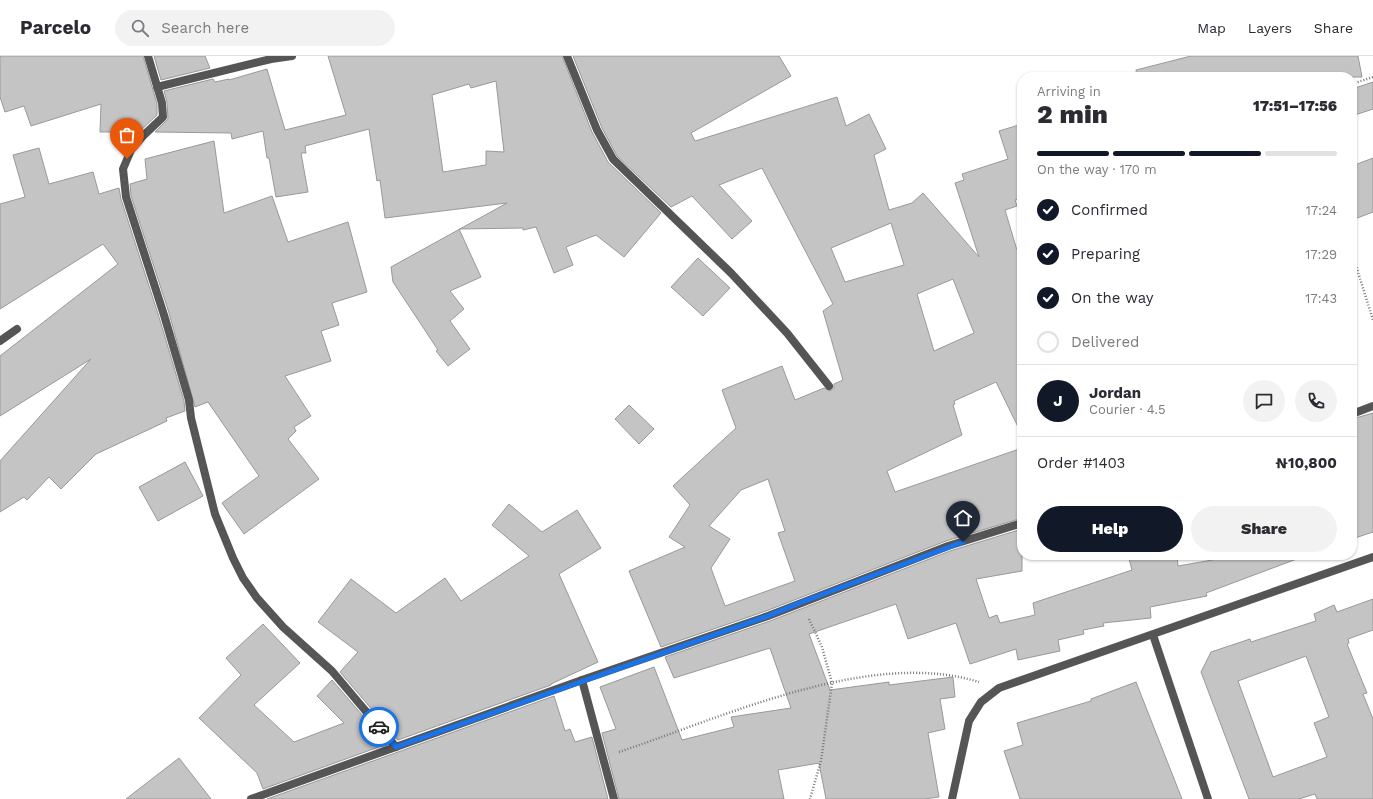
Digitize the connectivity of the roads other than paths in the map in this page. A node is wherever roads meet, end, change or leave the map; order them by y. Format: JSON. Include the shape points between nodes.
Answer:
{"nodes":[{"id":1,"x":148,"y":56,"type":"edge"},
{"id":2,"x":292,"y":56,"type":"edge"},
{"id":3,"x":567,"y":56,"type":"edge"},
{"id":4,"x":158,"y":87,"type":"junction"},
{"id":5,"x":17,"y":329,"type":"dead end"},
{"id":6,"x":0,"y":341,"type":"edge"},
{"id":7,"x":829,"y":386,"type":"dead end"},
{"id":8,"x":1373,"y":406,"type":"edge"},
{"id":9,"x":1357,"y":412,"type":"edge"},
{"id":10,"x":1017,"y":525,"type":"edge"},
{"id":11,"x":1373,"y":557,"type":"edge"},
{"id":12,"x":1153,"y":635,"type":"junction"},
{"id":13,"x":582,"y":680,"type":"junction"},
{"id":14,"x":396,"y":747,"type":"junction"},
{"id":15,"x":251,"y":799,"type":"edge"},
{"id":16,"x":614,"y":799,"type":"edge"},
{"id":17,"x":952,"y":799,"type":"edge"},
{"id":18,"x":1208,"y":799,"type":"edge"}],
"edges":[{"from":1,"to":4,"type":"street"},
{"from":2,"to":4,"type":"street"},
{"from":3,"to":7,"type":"street","via":[[597,130],[613,159],[732,273],[787,333]]},
{"from":4,"to":14,"type":"street","via":[[163,117],[131,150],[123,169],[126,197],[189,400],[191,418],[215,514],[243,578],[257,598],[332,671]]},
{"from":5,"to":6,"type":"street"},
{"from":8,"to":9,"type":"street"},
{"from":10,"to":13,"type":"street","via":[[948,546],[768,616]]},
{"from":11,"to":12,"type":"street"},
{"from":12,"to":17,"type":"street","via":[[999,688],[981,702],[969,720]]},
{"from":12,"to":18,"type":"street"},
{"from":13,"to":14,"type":"street"},
{"from":13,"to":16,"type":"street"},
{"from":14,"to":15,"type":"street"}]}
